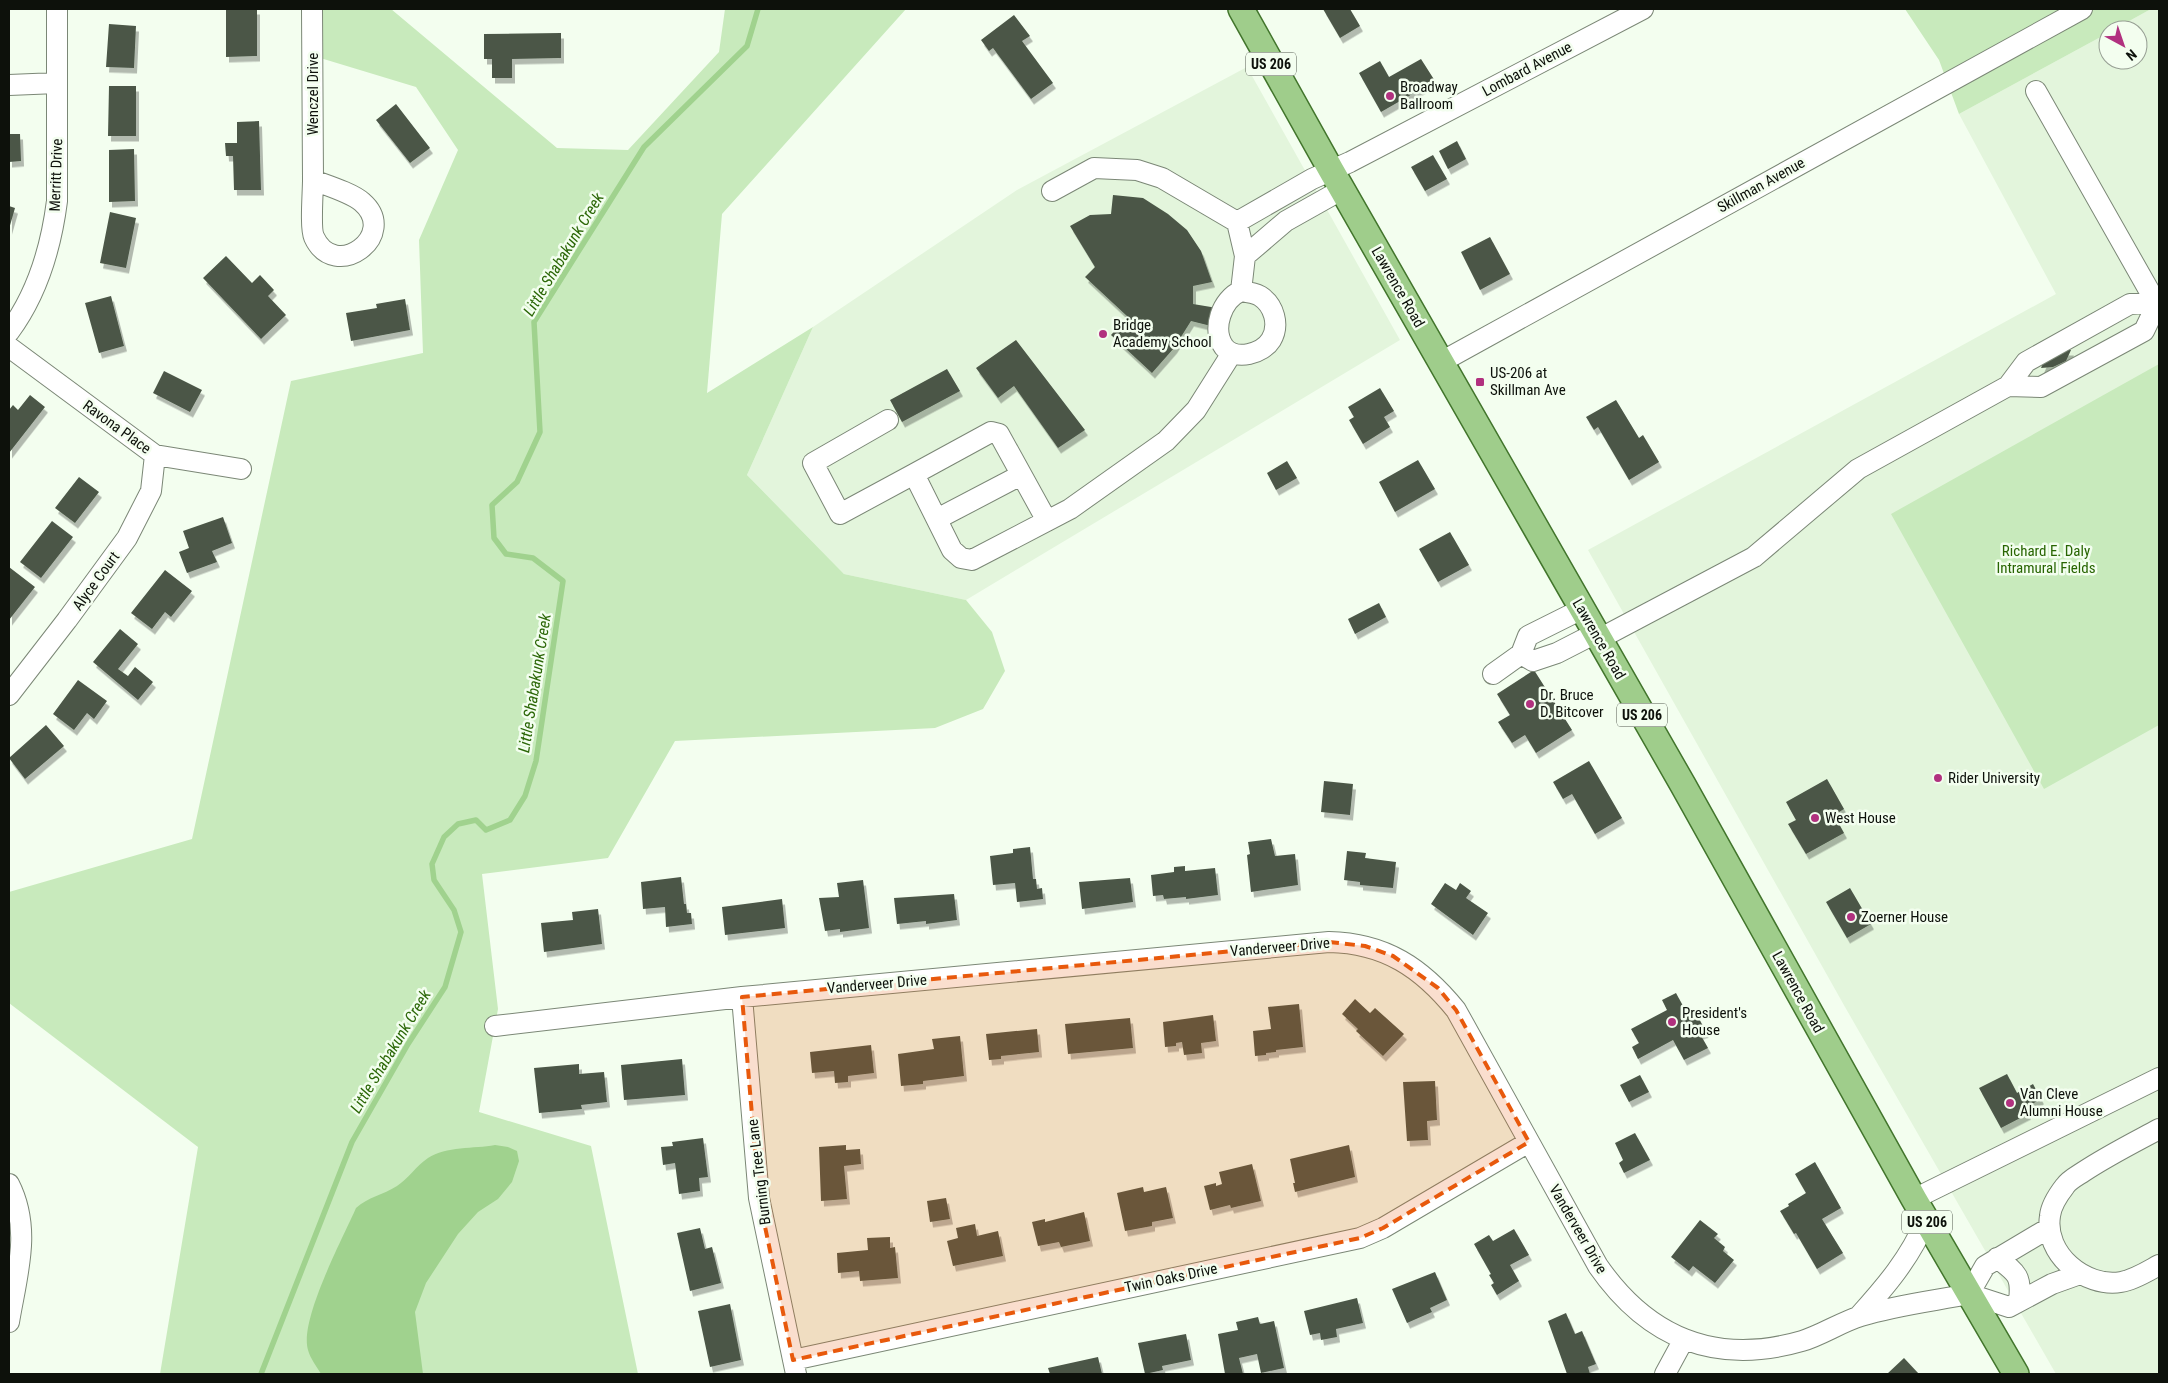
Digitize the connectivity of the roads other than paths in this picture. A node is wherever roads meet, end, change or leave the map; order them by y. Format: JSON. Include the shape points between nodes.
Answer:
{"nodes":[{"id":1,"x":57,"y":9,"type":"edge"},
{"id":2,"x":312,"y":9,"type":"edge"},
{"id":3,"x":1241,"y":9,"type":"edge"},
{"id":4,"x":1643,"y":9,"type":"edge"},
{"id":5,"x":2082,"y":9,"type":"edge"},
{"id":6,"x":57,"y":83,"type":"junction"},
{"id":7,"x":9,"y":85,"type":"edge"},
{"id":8,"x":2036,"y":91,"type":"dead end"},
{"id":9,"x":313,"y":180,"type":"dead end"},
{"id":10,"x":1337,"y":180,"type":"junction"},
{"id":11,"x":1052,"y":190,"type":"dead end"},
{"id":12,"x":1237,"y":222,"type":"junction"},
{"id":13,"x":1245,"y":256,"type":"junction"},
{"id":14,"x":1241,"y":291,"type":"junction"},
{"id":15,"x":2158,"y":305,"type":"edge"},
{"id":16,"x":9,"y":332,"type":"edge"},
{"id":17,"x":9,"y":347,"type":"edge"},
{"id":18,"x":1232,"y":353,"type":"junction"},
{"id":19,"x":1440,"y":362,"type":"junction"},
{"id":20,"x":2008,"y":386,"type":"junction"},
{"id":21,"x":888,"y":420,"type":"dead end"},
{"id":22,"x":155,"y":455,"type":"junction"},
{"id":23,"x":241,"y":469,"type":"dead end"},
{"id":24,"x":914,"y":474,"type":"junction"},
{"id":25,"x":1022,"y":475,"type":"junction"},
{"id":26,"x":937,"y":519,"type":"junction"},
{"id":27,"x":1047,"y":521,"type":"junction"},
{"id":28,"x":1582,"y":609,"type":"junction"},
{"id":29,"x":1598,"y":636,"type":"junction"},
{"id":30,"x":1521,"y":654,"type":"junction"},
{"id":31,"x":1493,"y":674,"type":"dead end"},
{"id":32,"x":9,"y":695,"type":"edge"},
{"id":33,"x":742,"y":997,"type":"junction"},
{"id":34,"x":495,"y":1026,"type":"dead end"},
{"id":35,"x":2159,"y":1078,"type":"edge"},
{"id":36,"x":2159,"y":1128,"type":"edge"},
{"id":37,"x":1528,"y":1142,"type":"junction"},
{"id":38,"x":9,"y":1184,"type":"edge"},
{"id":39,"x":1920,"y":1209,"type":"junction"},
{"id":40,"x":2049,"y":1228,"type":"junction"},
{"id":41,"x":1997,"y":1258,"type":"junction"},
{"id":42,"x":2159,"y":1265,"type":"edge"},
{"id":43,"x":2080,"y":1274,"type":"junction"},
{"id":44,"x":1969,"y":1294,"type":"junction"},
{"id":45,"x":2019,"y":1301,"type":"junction"},
{"id":46,"x":1859,"y":1316,"type":"junction"},
{"id":47,"x":9,"y":1322,"type":"edge"},
{"id":48,"x":1684,"y":1339,"type":"junction"},
{"id":49,"x":794,"y":1367,"type":"edge"},
{"id":50,"x":1665,"y":1374,"type":"edge"},
{"id":51,"x":2016,"y":1374,"type":"edge"}],
"edges":[{"from":1,"to":6,"type":"street","name":"Merritt Drive"},
{"from":2,"to":9,"type":"street","name":"Wenczel Drive"},
{"from":3,"to":10,"type":"main road","name":"Lawrence Road","number":"US 206"},
{"from":4,"to":10,"type":"street","name":"Lombard Avenue","via":[[1350,162]]},
{"from":5,"to":19,"type":"street","name":"Skillman Avenue"},
{"from":6,"to":7,"type":"street"},
{"from":6,"to":16,"type":"street","name":"Merritt Drive","via":[[57,200],[53,231],[44,265],[30,298]]},
{"from":8,"to":15,"type":"street"},
{"from":10,"to":12,"type":"street"},
{"from":10,"to":13,"type":"street"},
{"from":10,"to":19,"type":"main road","name":"Lawrence Road","number":"US 206"},
{"from":11,"to":12,"type":"street","via":[[1094,168],[1137,170],[1162,178]]},
{"from":12,"to":13,"type":"street"},
{"from":13,"to":14,"type":"street"},
{"from":14,"to":18,"type":"street","via":[[1227,301],[1219,322],[1224,347]]},
{"from":14,"to":18,"type":"street","via":[[1258,295],[1266,301],[1276,319],[1275,329],[1268,343],[1256,353]]},
{"from":15,"to":20,"type":"street","via":[[2130,304],[2026,362]]},
{"from":15,"to":20,"type":"street","via":[[2144,331],[2041,388]]},
{"from":17,"to":22,"type":"street","name":"Ravona Place"},
{"from":18,"to":27,"type":"street","via":[[1196,410],[1166,441],[1070,509]]},
{"from":19,"to":28,"type":"main road","name":"Lawrence Road","number":"US 206"},
{"from":20,"to":29,"type":"street","via":[[1858,469],[1754,557]]},
{"from":21,"to":24,"type":"street","via":[[813,463],[840,514]]},
{"from":22,"to":23,"type":"street","name":"Ravona Place"},
{"from":22,"to":32,"type":"street","name":"Alyce Court","via":[[151,491],[127,538]]},
{"from":24,"to":25,"type":"street","via":[[991,432],[999,434]]},
{"from":24,"to":26,"type":"street"},
{"from":25,"to":26,"type":"street"},
{"from":25,"to":27,"type":"street"},
{"from":26,"to":27,"type":"street","via":[[952,550],[961,558],[972,560]]},
{"from":28,"to":29,"type":"main road","name":"Lawrence Road","number":"US 206"},
{"from":28,"to":30,"type":"street","via":[[1528,636]]},
{"from":29,"to":30,"type":"street","via":[[1533,661]]},
{"from":29,"to":39,"type":"main road","name":"Lawrence Road","number":"US 206"},
{"from":30,"to":31,"type":"street"},
{"from":33,"to":34,"type":"street","name":"Vanderveer Drive"},
{"from":33,"to":37,"type":"street","name":"Vanderveer Drive","via":[[1330,942],[1365,946],[1408,964],[1438,988],[1456,1010]]},
{"from":33,"to":49,"type":"street","name":"Burning Tree Lane","via":[[759,1198]]},
{"from":35,"to":39,"type":"street"},
{"from":36,"to":40,"type":"street","via":[[2066,1184],[2053,1203]]},
{"from":37,"to":48,"type":"street","name":"Vanderveer Drive","via":[[1613,1288],[1660,1328]]},
{"from":37,"to":49,"type":"street","name":"Twin Oaks Drive","via":[[1383,1228],[1360,1238]]},
{"from":38,"to":47,"type":"street","via":[[20,1216],[23,1240]]},
{"from":39,"to":44,"type":"main road","name":"Lawrence Road","number":"US 206"},
{"from":39,"to":46,"type":"street","name":"Vanderveer Drive","via":[[1918,1240],[1903,1264]]},
{"from":40,"to":41,"type":"street"},
{"from":40,"to":43,"type":"street","via":[[2060,1256]]},
{"from":41,"to":44,"type":"street","via":[[1985,1266]]},
{"from":41,"to":45,"type":"street","via":[[2019,1278]]},
{"from":42,"to":43,"type":"street","via":[[2121,1282],[2100,1281]]},
{"from":43,"to":45,"type":"street"},
{"from":44,"to":45,"type":"street","via":[[2009,1307]]},
{"from":44,"to":46,"type":"street","name":"Vanderveer Drive"},
{"from":44,"to":51,"type":"main road","name":"Lawrence Road","number":"US 206"},
{"from":46,"to":48,"type":"street","name":"Vanderveer Drive","via":[[1804,1340],[1775,1348],[1719,1348]]},
{"from":48,"to":50,"type":"street"}]}
